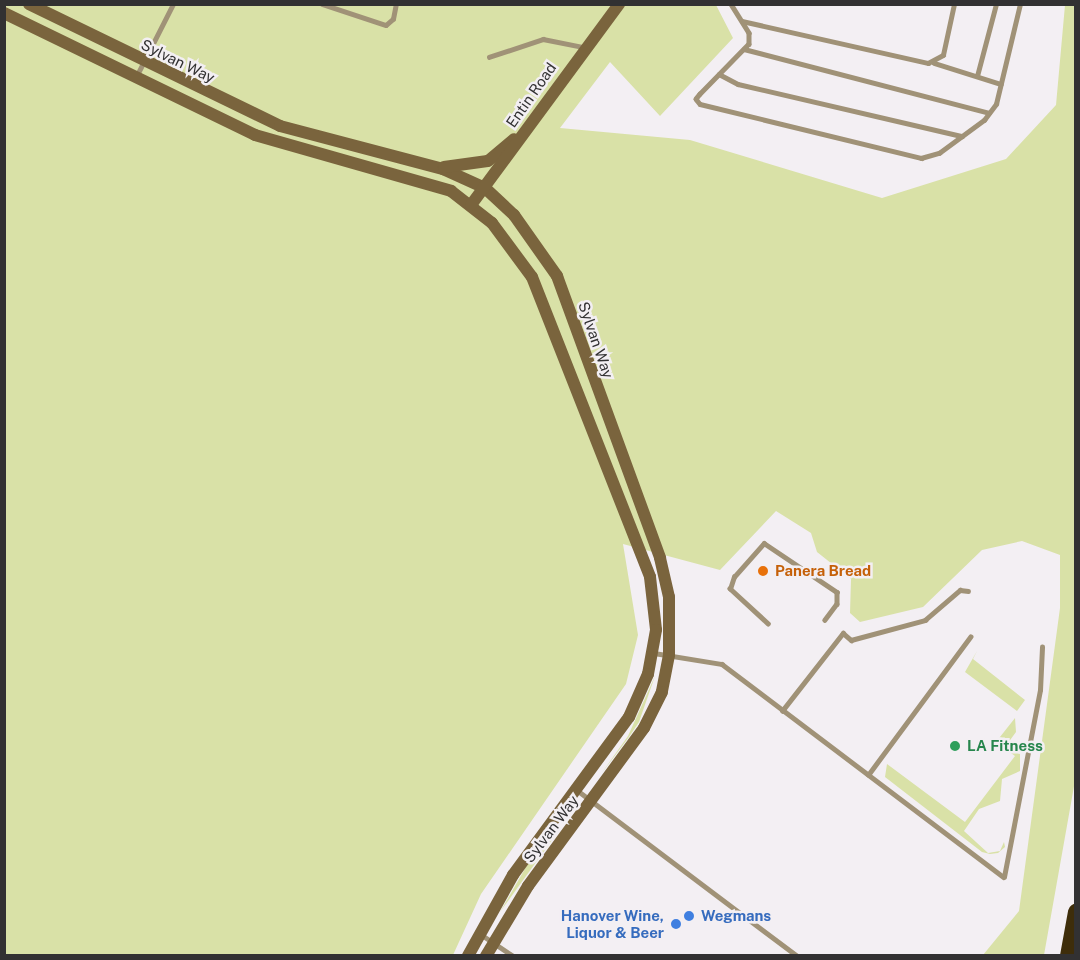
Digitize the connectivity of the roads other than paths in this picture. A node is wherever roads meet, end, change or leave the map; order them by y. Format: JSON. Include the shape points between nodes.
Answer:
{"nodes":[{"id":1,"x":29,"y":4,"type":"edge"},
{"id":2,"x":173,"y":4,"type":"edge"},
{"id":3,"x":322,"y":4,"type":"edge"},
{"id":4,"x":396,"y":4,"type":"edge"},
{"id":5,"x":619,"y":4,"type":"edge"},
{"id":6,"x":731,"y":4,"type":"edge"},
{"id":7,"x":954,"y":4,"type":"edge"},
{"id":8,"x":996,"y":4,"type":"edge"},
{"id":9,"x":1020,"y":4,"type":"edge"},
{"id":10,"x":4,"y":13,"type":"edge"},
{"id":11,"x":742,"y":21,"type":"junction"},
{"id":12,"x":583,"y":47,"type":"junction"},
{"id":13,"x":744,"y":49,"type":"junction"},
{"id":14,"x":489,"y":57,"type":"dead end"},
{"id":15,"x":144,"y":61,"type":"junction"},
{"id":16,"x":934,"y":63,"type":"junction"},
{"id":17,"x":719,"y":74,"type":"junction"},
{"id":18,"x":977,"y":76,"type":"junction"},
{"id":19,"x":135,"y":77,"type":"junction"},
{"id":20,"x":1001,"y":84,"type":"junction"},
{"id":21,"x":989,"y":113,"type":"junction"},
{"id":22,"x":525,"y":131,"type":"junction"},
{"id":23,"x":962,"y":136,"type":"junction"},
{"id":24,"x":432,"y":166,"type":"junction"},
{"id":25,"x":485,"y":188,"type":"junction"},
{"id":26,"x":471,"y":205,"type":"junction"},
{"id":27,"x":626,"y":466,"type":"junction"},
{"id":28,"x":612,"y":472,"type":"junction"},
{"id":29,"x":807,"y":570,"type":"junction"},
{"id":30,"x":802,"y":576,"type":"dead end"},
{"id":31,"x":968,"y":591,"type":"dead end"},
{"id":32,"x":825,"y":620,"type":"dead end"},
{"id":33,"x":768,"y":624,"type":"dead end"},
{"id":34,"x":970,"y":637,"type":"dead end"},
{"id":35,"x":1042,"y":647,"type":"dead end"},
{"id":36,"x":653,"y":652,"type":"junction"},
{"id":37,"x":669,"y":655,"type":"junction"},
{"id":38,"x":782,"y":711,"type":"junction"},
{"id":39,"x":868,"y":775,"type":"junction"},
{"id":40,"x":575,"y":788,"type":"junction"},
{"id":41,"x":592,"y":801,"type":"junction"},
{"id":42,"x":1076,"y":912,"type":"edge"},
{"id":43,"x":479,"y":933,"type":"junction"},
{"id":44,"x":492,"y":941,"type":"junction"},
{"id":45,"x":468,"y":956,"type":"edge"},
{"id":46,"x":486,"y":956,"type":"edge"},
{"id":47,"x":513,"y":956,"type":"edge"},
{"id":48,"x":797,"y":956,"type":"edge"},
{"id":49,"x":1068,"y":956,"type":"edge"}],
"edges":[{"from":1,"to":15,"type":"street","name":"Sylvan Way"},
{"from":2,"to":15,"type":"lane"},
{"from":3,"to":4,"type":"lane","via":[[386,25]]},
{"from":5,"to":12,"type":"street","name":"Entin Road"},
{"from":6,"to":11,"type":"lane"},
{"from":7,"to":16,"type":"lane","via":[[943,55]]},
{"from":8,"to":18,"type":"lane"},
{"from":9,"to":20,"type":"lane"},
{"from":10,"to":19,"type":"street","name":"Sylvan Way"},
{"from":11,"to":13,"type":"lane","via":[[749,33]]},
{"from":11,"to":16,"type":"lane"},
{"from":12,"to":14,"type":"lane","via":[[543,39]]},
{"from":12,"to":22,"type":"street","name":"Entin Road"},
{"from":13,"to":17,"type":"lane"},
{"from":13,"to":21,"type":"lane"},
{"from":15,"to":19,"type":"lane"},
{"from":15,"to":24,"type":"street","name":"Sylvan Way","via":[[280,126]]},
{"from":16,"to":18,"type":"lane"},
{"from":17,"to":23,"type":"lane","via":[[738,84]]},
{"from":17,"to":23,"type":"lane","via":[[696,99],[700,104],[921,158]]},
{"from":18,"to":20,"type":"lane"},
{"from":19,"to":26,"type":"street","name":"Sylvan Way","via":[[255,135],[414,178],[451,191]]},
{"from":20,"to":21,"type":"lane"},
{"from":21,"to":23,"type":"lane"},
{"from":22,"to":24,"type":"street","via":[[488,160],[465,168]]},
{"from":22,"to":25,"type":"street","name":"Entin Road"},
{"from":24,"to":25,"type":"street","name":"Sylvan Way"},
{"from":25,"to":26,"type":"street","name":"Entin Road"},
{"from":25,"to":27,"type":"street","name":"Sylvan Way","via":[[524,226],[557,276]]},
{"from":26,"to":28,"type":"street","name":"Sylvan Way","via":[[509,242],[532,277]]},
{"from":27,"to":28,"type":"street"},
{"from":27,"to":37,"type":"street","name":"Sylvan Way","via":[[664,572]]},
{"from":28,"to":36,"type":"street","name":"Sylvan Way","via":[[650,577],[656,608]]},
{"from":29,"to":30,"type":"lane"},
{"from":29,"to":32,"type":"lane","via":[[837,592],[837,604]]},
{"from":29,"to":33,"type":"lane","via":[[764,543],[739,569],[732,592]]},
{"from":31,"to":38,"type":"lane","via":[[960,590],[925,620],[851,640],[843,633]]},
{"from":34,"to":39,"type":"lane"},
{"from":35,"to":39,"type":"lane","via":[[1040,690],[1004,877]]},
{"from":36,"to":37,"type":"lane"},
{"from":36,"to":40,"type":"street","name":"Sylvan Way","via":[[629,717]]},
{"from":37,"to":38,"type":"lane","via":[[722,664]]},
{"from":37,"to":41,"type":"street","name":"Sylvan Way","via":[[662,692],[644,728]]},
{"from":38,"to":39,"type":"lane"},
{"from":40,"to":41,"type":"lane"},
{"from":40,"to":43,"type":"street","name":"Sylvan Way"},
{"from":41,"to":44,"type":"street","name":"Sylvan Way"},
{"from":41,"to":48,"type":"lane"},
{"from":42,"to":49,"type":"highway"},
{"from":43,"to":44,"type":"lane"},
{"from":43,"to":45,"type":"street","name":"Sylvan Way"},
{"from":44,"to":46,"type":"street","name":"Sylvan Way"},
{"from":44,"to":47,"type":"lane"}]}
